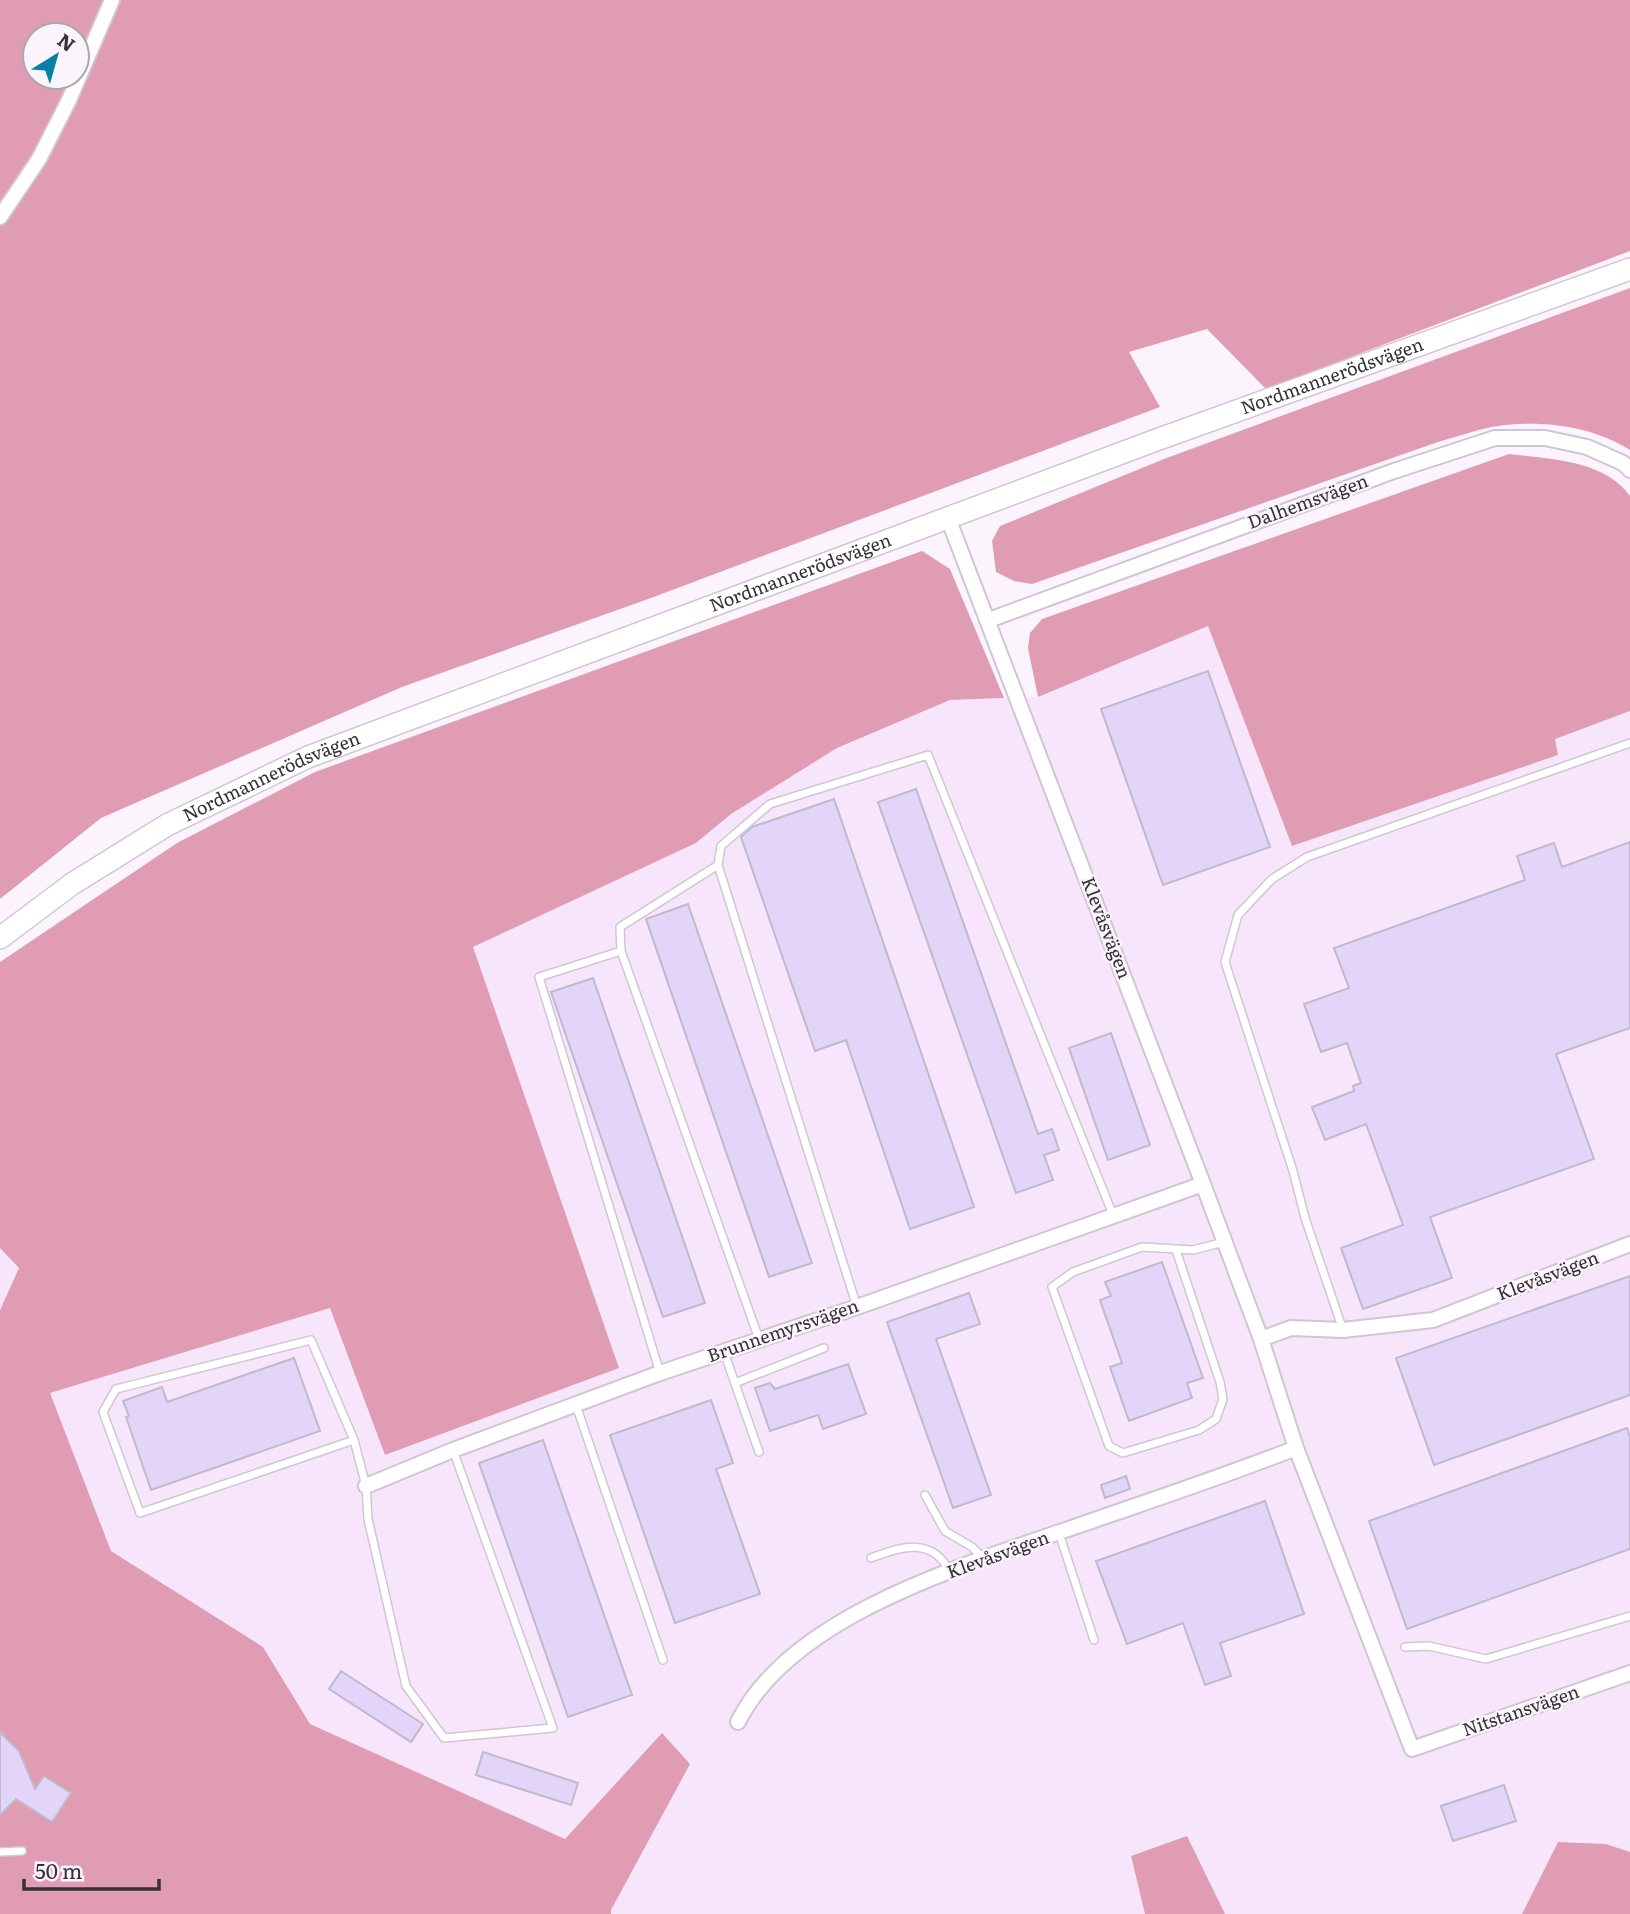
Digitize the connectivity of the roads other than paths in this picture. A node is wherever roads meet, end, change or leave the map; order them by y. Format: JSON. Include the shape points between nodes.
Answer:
{"nodes":[{"id":1,"x":112,"y":0,"type":"edge"},
{"id":2,"x":0,"y":217,"type":"edge"},
{"id":3,"x":1630,"y":269,"type":"edge"},
{"id":4,"x":1630,"y":471,"type":"edge"},
{"id":5,"x":948,"y":517,"type":"junction"},
{"id":6,"x":989,"y":620,"type":"junction"},
{"id":7,"x":1630,"y":743,"type":"edge"},
{"id":8,"x":718,"y":865,"type":"junction"},
{"id":9,"x":0,"y":938,"type":"edge"},
{"id":10,"x":621,"y":951,"type":"junction"},
{"id":11,"x":1203,"y":1184,"type":"junction"},
{"id":12,"x":1114,"y":1216,"type":"junction"},
{"id":13,"x":1225,"y":1242,"type":"junction"},
{"id":14,"x":1630,"y":1244,"type":"edge"},
{"id":15,"x":1176,"y":1250,"type":"junction"},
{"id":16,"x":857,"y":1307,"type":"junction"},
{"id":17,"x":1343,"y":1330,"type":"junction"},
{"id":18,"x":759,"y":1339,"type":"junction"},
{"id":19,"x":1261,"y":1339,"type":"junction"},
{"id":20,"x":824,"y":1348,"type":"dead end"},
{"id":21,"x":723,"y":1351,"type":"junction"},
{"id":22,"x":660,"y":1373,"type":"junction"},
{"id":23,"x":736,"y":1383,"type":"junction"},
{"id":24,"x":576,"y":1405,"type":"junction"},
{"id":25,"x":354,"y":1440,"type":"junction"},
{"id":26,"x":1296,"y":1448,"type":"junction"},
{"id":27,"x":453,"y":1450,"type":"junction"},
{"id":28,"x":759,"y":1452,"type":"dead end"},
{"id":29,"x":366,"y":1486,"type":"junction"},
{"id":30,"x":925,"y":1495,"type":"dead end"},
{"id":31,"x":1059,"y":1533,"type":"junction"},
{"id":32,"x":871,"y":1558,"type":"dead end"},
{"id":33,"x":984,"y":1559,"type":"junction"},
{"id":34,"x":951,"y":1572,"type":"junction"},
{"id":35,"x":1630,"y":1616,"type":"edge"},
{"id":36,"x":1094,"y":1640,"type":"dead end"},
{"id":37,"x":1405,"y":1647,"type":"dead end"},
{"id":38,"x":663,"y":1660,"type":"dead end"},
{"id":39,"x":1630,"y":1673,"type":"edge"},
{"id":40,"x":738,"y":1722,"type":"dead end"},
{"id":41,"x":1412,"y":1749,"type":"joint"},
{"id":42,"x":22,"y":1851,"type":"dead end"},
{"id":43,"x":0,"y":1852,"type":"edge"}],
"edges":[{"from":1,"to":2,"type":"street","via":[[39,159]]},
{"from":3,"to":5,"type":"main road","name":"Nordmannerödsvägen"},
{"from":4,"to":6,"type":"street","name":"Dalhemsvägen","via":[[1623,463],[1587,447],[1545,438],[1495,438]]},
{"from":5,"to":6,"type":"street","name":"Klevåsvägen"},
{"from":5,"to":9,"type":"main road","name":"Nordmannerödsvägen","via":[[308,757],[167,825],[72,884]]},
{"from":6,"to":11,"type":"street","name":"Klevåsvägen"},
{"from":7,"to":17,"type":"lane","via":[[1307,857],[1272,880],[1238,915],[1225,962]]},
{"from":8,"to":10,"type":"lane","via":[[620,927]]},
{"from":8,"to":12,"type":"lane","via":[[721,846],[770,804],[928,755]]},
{"from":8,"to":16,"type":"lane"},
{"from":10,"to":18,"type":"lane"},
{"from":10,"to":22,"type":"lane","via":[[539,977]]},
{"from":11,"to":12,"type":"street","name":"Brunnemyrsvägen"},
{"from":11,"to":13,"type":"street","name":"Klevåsvägen"},
{"from":12,"to":16,"type":"street","name":"Brunnemyrsvägen"},
{"from":13,"to":15,"type":"lane"},
{"from":13,"to":19,"type":"street","name":"Klevåsvägen"},
{"from":14,"to":17,"type":"street","name":"Klevåsvägen","via":[[1433,1320]]},
{"from":15,"to":15,"type":"lane","via":[[1223,1399],[1216,1419],[1199,1430],[1123,1452],[1108,1446],[1052,1286],[1073,1272],[1142,1247]]},
{"from":16,"to":18,"type":"street","name":"Brunnemyrsvägen"},
{"from":17,"to":19,"type":"street","name":"Klevåsvägen","via":[[1291,1328]]},
{"from":18,"to":21,"type":"street","name":"Brunnemyrsvägen"},
{"from":19,"to":26,"type":"street","name":"Klevåsvägen"},
{"from":20,"to":23,"type":"lane"},
{"from":21,"to":22,"type":"street","name":"Brunnemyrsvägen"},
{"from":21,"to":23,"type":"lane"},
{"from":22,"to":24,"type":"street","name":"Brunnemyrsvägen"},
{"from":23,"to":28,"type":"lane"},
{"from":24,"to":27,"type":"street","name":"Brunnemyrsvägen"},
{"from":24,"to":38,"type":"lane"},
{"from":25,"to":25,"type":"lane","via":[[311,1339],[116,1389],[103,1412],[140,1513]]},
{"from":25,"to":29,"type":"lane"},
{"from":26,"to":31,"type":"street","name":"Klevåsvägen"},
{"from":26,"to":41,"type":"street","name":"Klevåsvägen"},
{"from":27,"to":29,"type":"street","name":"Brunnemyrsvägen"},
{"from":27,"to":29,"type":"lane","via":[[553,1728],[444,1738],[406,1686],[368,1519]]},
{"from":30,"to":33,"type":"lane","via":[[945,1531]]},
{"from":31,"to":33,"type":"street","name":"Klevåsvägen"},
{"from":31,"to":36,"type":"lane"},
{"from":32,"to":34,"type":"lane","via":[[912,1546],[945,1561]]},
{"from":33,"to":34,"type":"street","name":"Klevåsvägen"},
{"from":34,"to":40,"type":"street","name":"Klevåsvägen","via":[[888,1598],[809,1644],[764,1683]]},
{"from":35,"to":37,"type":"lane","via":[[1486,1659],[1429,1646]]},
{"from":39,"to":41,"type":"street","name":"Nitstansvägen"},
{"from":42,"to":43,"type":"lane"}]}
